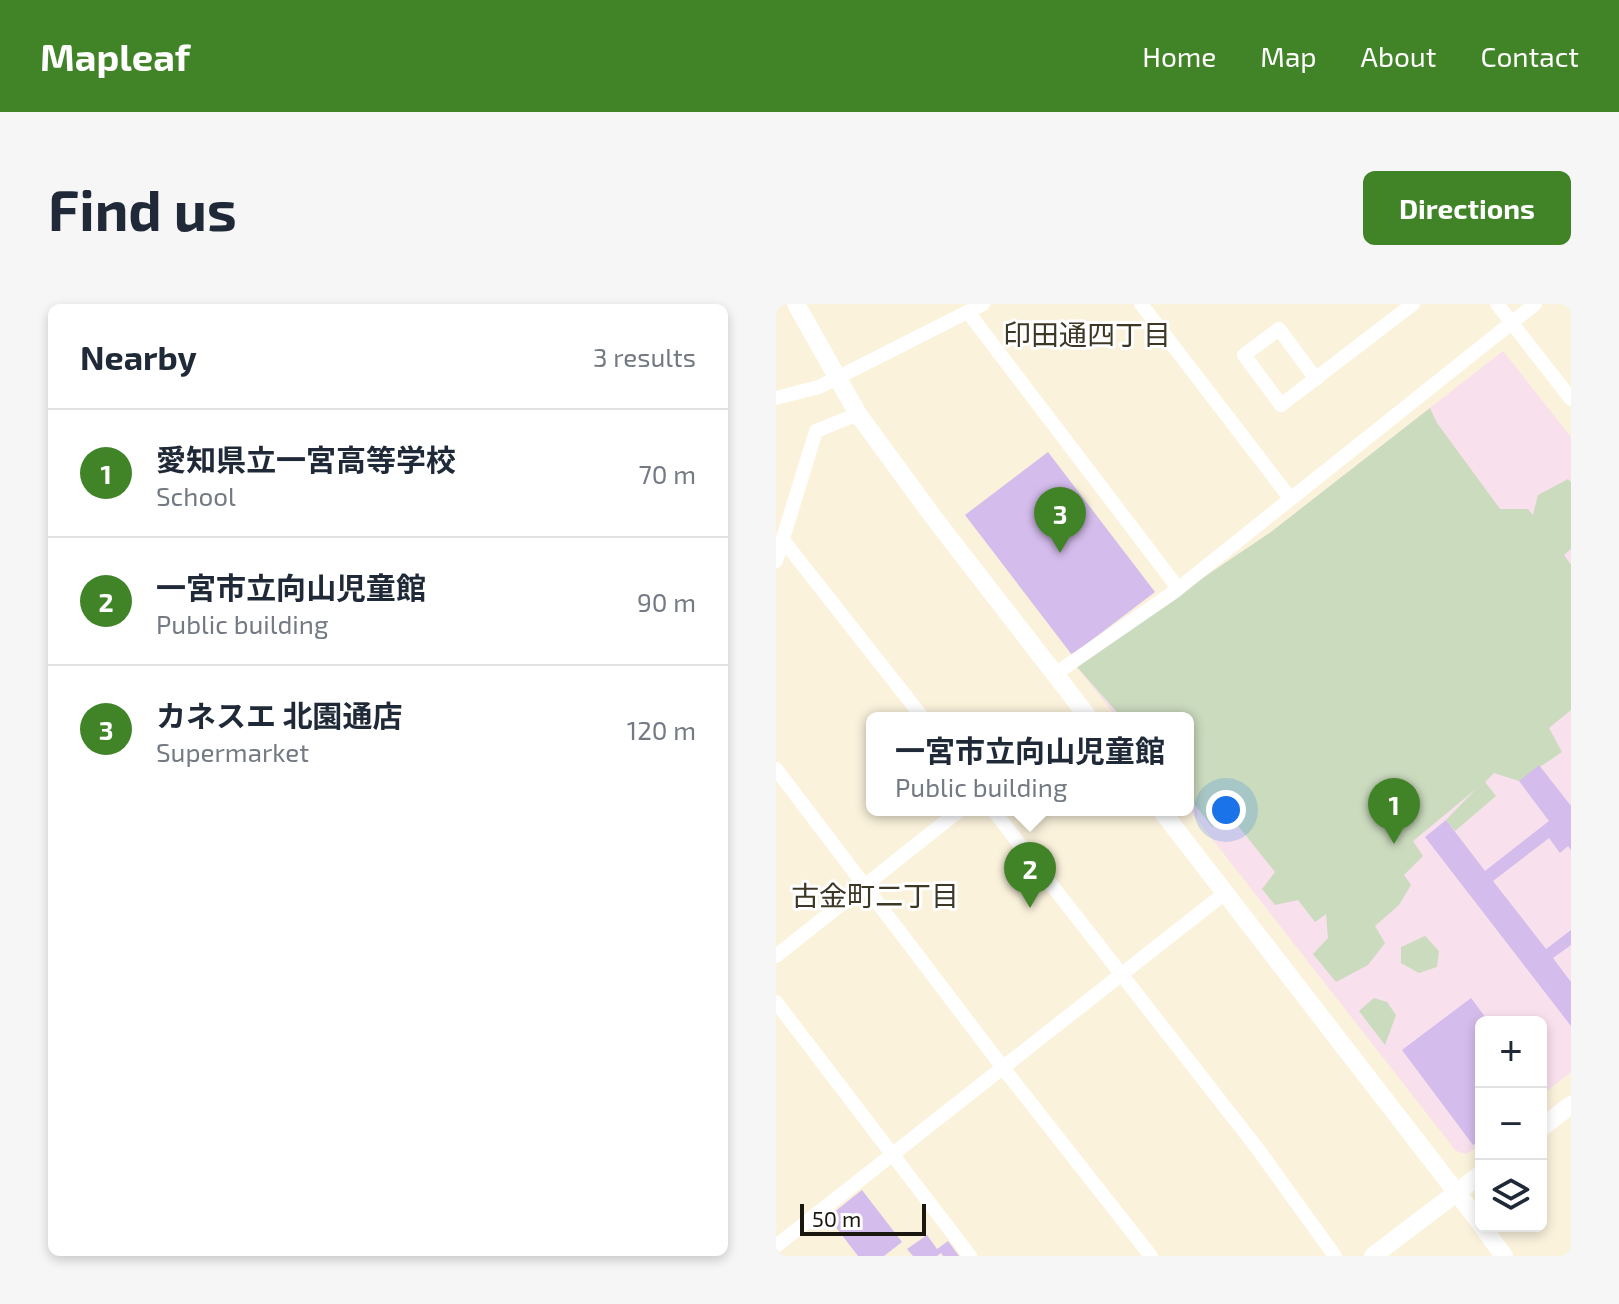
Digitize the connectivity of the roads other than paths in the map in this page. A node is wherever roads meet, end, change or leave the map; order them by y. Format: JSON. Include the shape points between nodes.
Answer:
{"nodes":[{"id":1,"x":796,"y":304,"type":"edge"},
{"id":2,"x":983,"y":304,"type":"edge"},
{"id":3,"x":1141,"y":304,"type":"edge"},
{"id":4,"x":1413,"y":304,"type":"edge"},
{"id":5,"x":1497,"y":304,"type":"edge"},
{"id":6,"x":1535,"y":304,"type":"edge"},
{"id":7,"x":968,"y":312,"type":"junction"},
{"id":8,"x":1512,"y":323,"type":"junction"},
{"id":9,"x":836,"y":378,"type":"junction"},
{"id":10,"x":1316,"y":379,"type":"dead end"},
{"id":11,"x":776,"y":398,"type":"edge"},
{"id":12,"x":1571,"y":399,"type":"edge"},
{"id":13,"x":858,"y":414,"type":"junction"},
{"id":14,"x":1290,"y":498,"type":"junction"},
{"id":15,"x":783,"y":540,"type":"junction"},
{"id":16,"x":776,"y":561,"type":"edge"},
{"id":17,"x":1178,"y":588,"type":"junction"},
{"id":18,"x":1055,"y":674,"type":"junction"},
{"id":19,"x":918,"y":712,"type":"edge"},
{"id":20,"x":1082,"y":712,"type":"edge"},
{"id":21,"x":776,"y":769,"type":"edge"},
{"id":22,"x":953,"y":816,"type":"edge"},
{"id":23,"x":998,"y":816,"type":"edge"},
{"id":24,"x":1166,"y":816,"type":"edge"},
{"id":25,"x":866,"y":886,"type":"junction"},
{"id":26,"x":1225,"y":893,"type":"junction"},
{"id":27,"x":776,"y":956,"type":"edge"},
{"id":28,"x":1121,"y":976,"type":"junction"},
{"id":29,"x":776,"y":1002,"type":"edge"},
{"id":30,"x":1004,"y":1069,"type":"junction"},
{"id":31,"x":1571,"y":1105,"type":"edge"},
{"id":32,"x":1547,"y":1123,"type":"edge"},
{"id":33,"x":892,"y":1156,"type":"junction"},
{"id":34,"x":1475,"y":1178,"type":"edge"},
{"id":35,"x":1457,"y":1192,"type":"junction"},
{"id":36,"x":1475,"y":1216,"type":"edge"},
{"id":37,"x":1487,"y":1232,"type":"edge"},
{"id":38,"x":776,"y":1245,"type":"edge"},
{"id":39,"x":785,"y":1256,"type":"edge"},
{"id":40,"x":970,"y":1256,"type":"edge"},
{"id":41,"x":1151,"y":1256,"type":"edge"},
{"id":42,"x":1335,"y":1256,"type":"edge"},
{"id":43,"x":1373,"y":1256,"type":"edge"},
{"id":44,"x":1504,"y":1256,"type":"edge"}],
"edges":[{"from":1,"to":9,"type":"street"},
{"from":2,"to":7,"type":"street"},
{"from":3,"to":14,"type":"street"},
{"from":4,"to":10,"type":"street","via":[[1341,359],[1281,405],[1244,355],[1279,329]]},
{"from":5,"to":8,"type":"street"},
{"from":6,"to":8,"type":"street"},
{"from":7,"to":9,"type":"street"},
{"from":7,"to":17,"type":"street"},
{"from":8,"to":12,"type":"street"},
{"from":8,"to":14,"type":"street"},
{"from":9,"to":11,"type":"street"},
{"from":9,"to":13,"type":"street"},
{"from":13,"to":15,"type":"street","via":[[816,431]]},
{"from":13,"to":18,"type":"street"},
{"from":14,"to":17,"type":"street"},
{"from":15,"to":16,"type":"street"},
{"from":15,"to":19,"type":"street"},
{"from":17,"to":18,"type":"street"},
{"from":18,"to":20,"type":"street"},
{"from":21,"to":25,"type":"street"},
{"from":22,"to":25,"type":"street"},
{"from":23,"to":28,"type":"street"},
{"from":24,"to":26,"type":"street"},
{"from":25,"to":27,"type":"street"},
{"from":25,"to":30,"type":"street"},
{"from":26,"to":28,"type":"street"},
{"from":26,"to":35,"type":"street"},
{"from":28,"to":30,"type":"street"},
{"from":28,"to":42,"type":"street"},
{"from":29,"to":33,"type":"street"},
{"from":30,"to":33,"type":"street"},
{"from":30,"to":41,"type":"street"},
{"from":31,"to":32,"type":"street"},
{"from":33,"to":38,"type":"street"},
{"from":33,"to":40,"type":"street"},
{"from":34,"to":35,"type":"street"},
{"from":35,"to":36,"type":"street"},
{"from":35,"to":43,"type":"street"},
{"from":37,"to":44,"type":"street"},
{"from":38,"to":39,"type":"street"}]}
